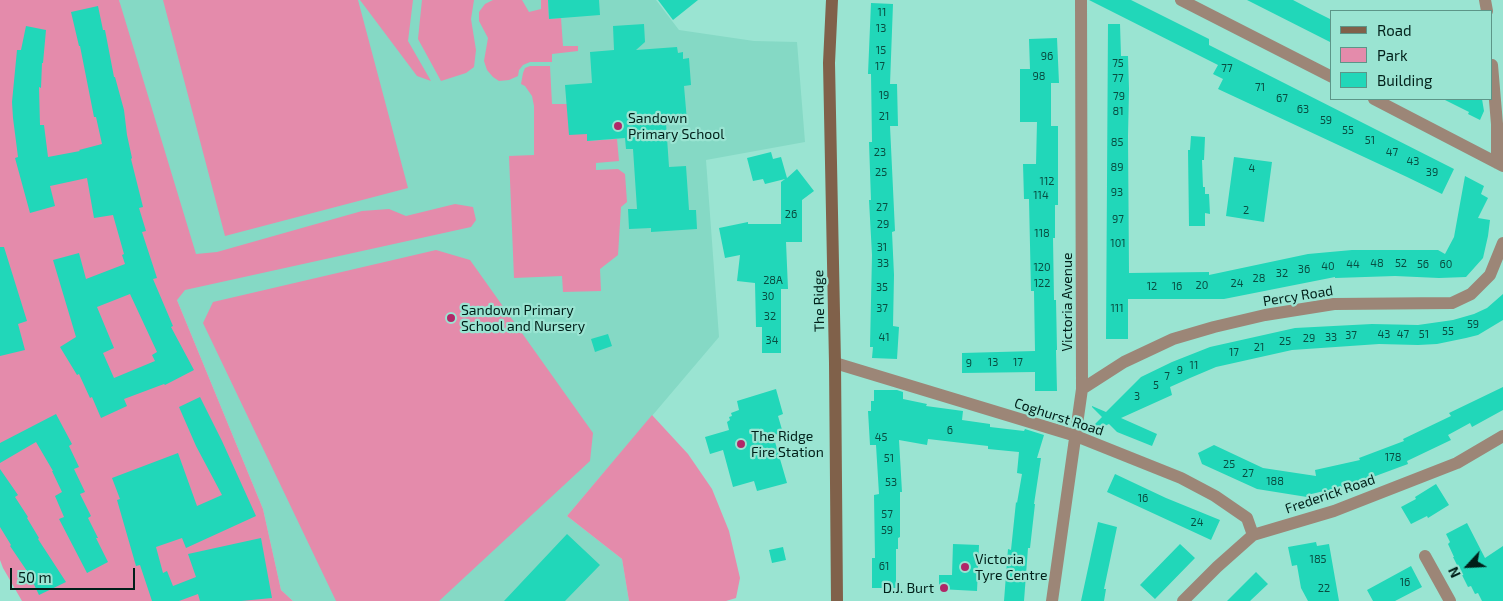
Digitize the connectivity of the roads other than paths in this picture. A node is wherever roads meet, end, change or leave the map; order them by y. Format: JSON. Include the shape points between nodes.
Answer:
{"nodes":[{"id":1,"x":832,"y":0,"type":"edge"},
{"id":2,"x":1081,"y":0,"type":"edge"},
{"id":3,"x":1181,"y":0,"type":"edge"},
{"id":4,"x":1330,"y":76,"type":"edge"},
{"id":5,"x":1493,"y":77,"type":"edge"},
{"id":6,"x":1376,"y":100,"type":"edge"},
{"id":7,"x":1500,"y":164,"type":"edge"},
{"id":8,"x":1503,"y":243,"type":"edge"},
{"id":9,"x":834,"y":363,"type":"junction"},
{"id":10,"x":1082,"y":389,"type":"junction"},
{"id":11,"x":1076,"y":436,"type":"junction"},
{"id":12,"x":1503,"y":436,"type":"edge"},
{"id":13,"x":1253,"y":535,"type":"junction"},
{"id":14,"x":1425,"y":556,"type":"dead end"},
{"id":15,"x":1445,"y":600,"type":"edge"},
{"id":16,"x":837,"y":601,"type":"edge"},
{"id":17,"x":1052,"y":601,"type":"edge"},
{"id":18,"x":1183,"y":601,"type":"edge"}],
"edges":[{"from":1,"to":9,"type":"main road","name":"The Ridge","via":[[829,63]]},
{"from":2,"to":10,"type":"street","name":"Victoria Avenue"},
{"from":3,"to":4,"type":"street"},
{"from":5,"to":7,"type":"street"},
{"from":6,"to":7,"type":"street"},
{"from":8,"to":10,"type":"street","name":"Percy Road","via":[[1490,275],[1471,294],[1452,302],[1334,304],[1222,325],[1173,339],[1124,362]]},
{"from":9,"to":11,"type":"street","name":"Coghurst Road"},
{"from":9,"to":16,"type":"main road","name":"The Ridge"},
{"from":10,"to":11,"type":"street","name":"Victoria Avenue"},
{"from":11,"to":13,"type":"street","name":"Coghurst Road","via":[[1181,478],[1215,496],[1247,518]]},
{"from":11,"to":17,"type":"street","name":"Victoria Avenue"},
{"from":12,"to":13,"type":"street","name":"Frederick Road","via":[[1457,463],[1334,511]]},
{"from":13,"to":18,"type":"street","name":"Frederick Road"},
{"from":14,"to":15,"type":"street"}]}
